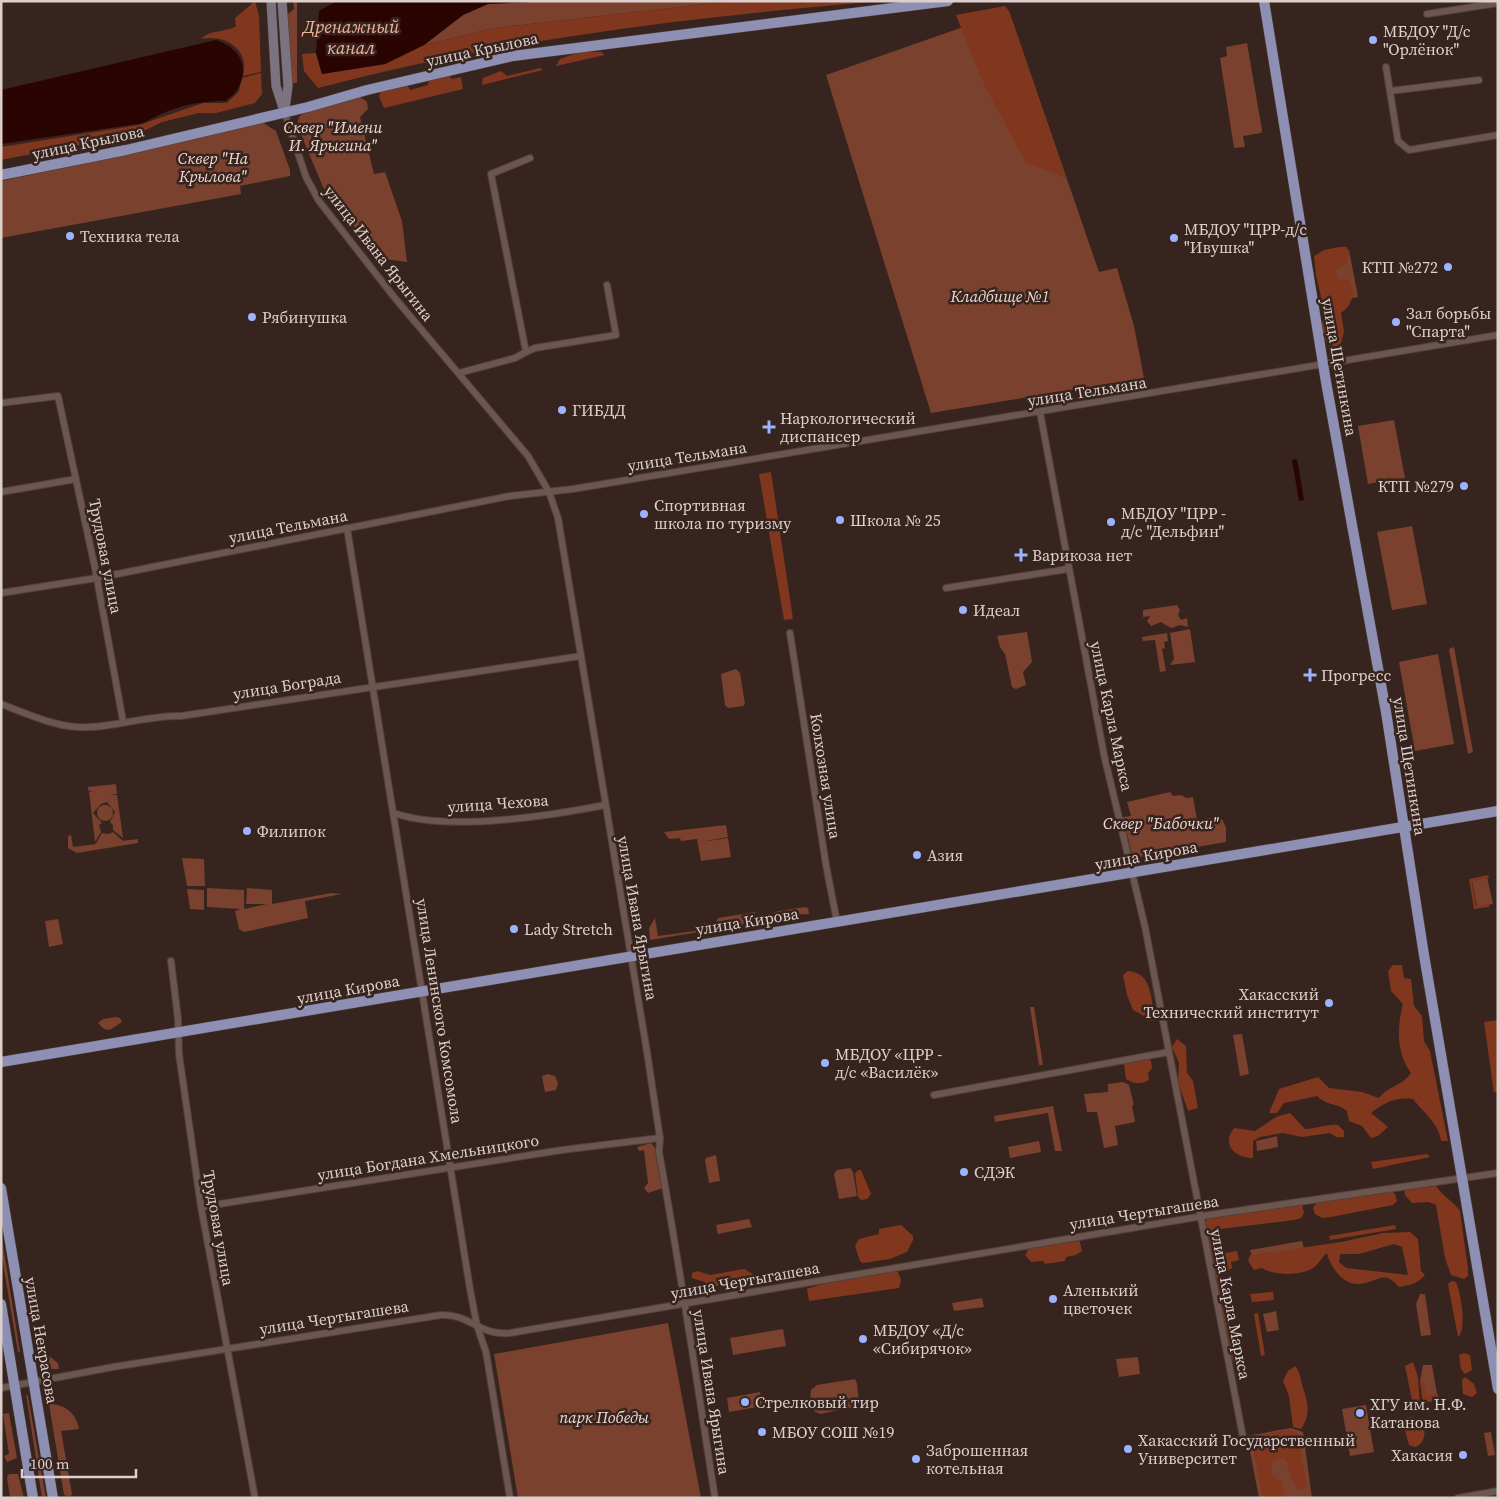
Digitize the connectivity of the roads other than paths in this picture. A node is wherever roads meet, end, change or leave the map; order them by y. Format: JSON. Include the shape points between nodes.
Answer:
{"nodes":[{"id":1,"x":272,"y":1,"type":"edge"},
{"id":2,"x":282,"y":1,"type":"edge"},
{"id":3,"x":948,"y":1,"type":"edge"},
{"id":4,"x":1264,"y":1,"type":"edge"},
{"id":5,"x":1498,"y":3,"type":"edge"},
{"id":6,"x":1427,"y":14,"type":"dead end"},
{"id":7,"x":1386,"y":67,"type":"dead end"},
{"id":8,"x":1479,"y":80,"type":"dead end"},
{"id":9,"x":1390,"y":92,"type":"junction"},
{"id":10,"x":284,"y":111,"type":"junction"},
{"id":11,"x":1498,"y":135,"type":"edge"},
{"id":12,"x":530,"y":158,"type":"dead end"},
{"id":13,"x":1,"y":175,"type":"edge"},
{"id":14,"x":608,"y":285,"type":"dead end"},
{"id":15,"x":1498,"y":336,"type":"edge"},
{"id":16,"x":526,"y":352,"type":"junction"},
{"id":17,"x":1323,"y":364,"type":"junction"},
{"id":18,"x":459,"y":373,"type":"junction"},
{"id":19,"x":1,"y":403,"type":"edge"},
{"id":20,"x":1040,"y":412,"type":"junction"},
{"id":21,"x":76,"y":479,"type":"junction"},
{"id":22,"x":1,"y":492,"type":"edge"},
{"id":23,"x":549,"y":492,"type":"junction"},
{"id":24,"x":347,"y":528,"type":"junction"},
{"id":25,"x":1068,"y":569,"type":"junction"},
{"id":26,"x":97,"y":578,"type":"junction"},
{"id":27,"x":946,"y":588,"type":"dead end"},
{"id":28,"x":1,"y":593,"type":"edge"},
{"id":29,"x":790,"y":633,"type":"dead end"},
{"id":30,"x":581,"y":656,"type":"junction"},
{"id":31,"x":374,"y":685,"type":"junction"},
{"id":32,"x":1,"y":704,"type":"edge"},
{"id":33,"x":123,"y":721,"type":"junction"},
{"id":34,"x":604,"y":805,"type":"junction"},
{"id":35,"x":1498,"y":811,"type":"edge"},
{"id":36,"x":394,"y":814,"type":"junction"},
{"id":37,"x":1405,"y":827,"type":"junction"},
{"id":38,"x":1132,"y":873,"type":"junction"},
{"id":39,"x":837,"y":922,"type":"junction"},
{"id":40,"x":630,"y":956,"type":"junction"},
{"id":41,"x":171,"y":961,"type":"dead end"},
{"id":42,"x":423,"y":992,"type":"junction"},
{"id":43,"x":178,"y":1032,"type":"junction"},
{"id":44,"x":1169,"y":1052,"type":"junction"},
{"id":45,"x":1,"y":1062,"type":"edge"},
{"id":46,"x":934,"y":1094,"type":"dead end"},
{"id":47,"x":660,"y":1138,"type":"junction"},
{"id":48,"x":452,"y":1167,"type":"junction"},
{"id":49,"x":1498,"y":1173,"type":"edge"},
{"id":50,"x":1462,"y":1178,"type":"junction"},
{"id":51,"x":1,"y":1188,"type":"edge"},
{"id":52,"x":201,"y":1207,"type":"junction"},
{"id":53,"x":1200,"y":1216,"type":"junction"},
{"id":54,"x":1,"y":1304,"type":"edge"},
{"id":55,"x":685,"y":1304,"type":"junction"},
{"id":56,"x":477,"y":1326,"type":"junction"},
{"id":57,"x":227,"y":1348,"type":"junction"},
{"id":58,"x":34,"y":1382,"type":"junction"},
{"id":59,"x":15,"y":1385,"type":"junction"},
{"id":60,"x":1,"y":1388,"type":"edge"},
{"id":61,"x":1498,"y":1389,"type":"edge"},
{"id":62,"x":1243,"y":1437,"type":"dead end"},
{"id":63,"x":1498,"y":1491,"type":"edge"},
{"id":64,"x":33,"y":1498,"type":"edge"},
{"id":65,"x":53,"y":1498,"type":"edge"},
{"id":66,"x":255,"y":1498,"type":"edge"},
{"id":67,"x":510,"y":1498,"type":"edge"},
{"id":68,"x":715,"y":1498,"type":"edge"},
{"id":69,"x":1458,"y":1498,"type":"edge"}],
"edges":[{"from":1,"to":10,"type":"street","via":[[276,86]]},
{"from":2,"to":10,"type":"street","via":[[288,86]]},
{"from":3,"to":10,"type":"main road","name":"улица Крылова","via":[[513,56]]},
{"from":4,"to":17,"type":"main road","name":"улица Щетинкина"},
{"from":5,"to":6,"type":"street"},
{"from":7,"to":9,"type":"street"},
{"from":8,"to":9,"type":"street"},
{"from":9,"to":11,"type":"street","via":[[1398,142],[1409,150]]},
{"from":10,"to":13,"type":"main road","name":"улица Крылова","via":[[126,150]]},
{"from":10,"to":18,"type":"street","name":"улица Ивана Ярыгина","via":[[306,177],[320,201],[400,305]]},
{"from":12,"to":16,"type":"street","via":[[491,174]]},
{"from":14,"to":16,"type":"street","via":[[616,335]]},
{"from":15,"to":17,"type":"street","name":"улица Тельмана"},
{"from":16,"to":18,"type":"street"},
{"from":17,"to":20,"type":"street","name":"улица Тельмана"},
{"from":17,"to":37,"type":"main road","name":"улица Щетинкина"},
{"from":18,"to":23,"type":"street","name":"улица Ивана Ярыгина","via":[[528,456]]},
{"from":19,"to":21,"type":"street","name":"Трудовая улица","via":[[58,396]]},
{"from":20,"to":23,"type":"street","name":"улица Тельмана"},
{"from":20,"to":25,"type":"street","name":"улица Карла Маркса"},
{"from":21,"to":22,"type":"street"},
{"from":21,"to":26,"type":"street","name":"Трудовая улица"},
{"from":23,"to":24,"type":"street","name":"улица Тельмана","via":[[510,496]]},
{"from":23,"to":30,"type":"street","name":"улица Ивана Ярыгина","via":[[558,518]]},
{"from":24,"to":26,"type":"street","name":"улица Тельмана"},
{"from":24,"to":31,"type":"street","name":"улица Ленинского Комсомола"},
{"from":25,"to":27,"type":"street"},
{"from":25,"to":38,"type":"street","name":"улица Карла Маркса","via":[[1104,755]]},
{"from":26,"to":28,"type":"street","name":"улица Тельмана"},
{"from":26,"to":33,"type":"street","name":"Трудовая улица"},
{"from":29,"to":39,"type":"street","name":"Колхозная улица"},
{"from":30,"to":31,"type":"street","name":"улица Бограда"},
{"from":30,"to":34,"type":"street","name":"улица Ивана Ярыгина"},
{"from":31,"to":33,"type":"street","name":"улица Бограда","via":[[181,716],[162,715]]},
{"from":31,"to":36,"type":"street","name":"улица Ленинского Комсомола"},
{"from":32,"to":33,"type":"street","name":"улица Бограда","via":[[73,727]]},
{"from":34,"to":36,"type":"street","name":"улица Чехова","via":[[524,818],[460,822]]},
{"from":34,"to":40,"type":"street","name":"улица Ивана Ярыгина"},
{"from":35,"to":37,"type":"main road","name":"улица Кирова"},
{"from":36,"to":42,"type":"street","name":"улица Ленинского Комсомола"},
{"from":37,"to":38,"type":"main road","name":"улица Кирова"},
{"from":37,"to":50,"type":"main road","name":"улица Щетинкина"},
{"from":38,"to":39,"type":"main road","name":"улица Кирова"},
{"from":38,"to":44,"type":"street","name":"улица Карла Маркса"},
{"from":39,"to":40,"type":"main road","name":"улица Кирова"},
{"from":40,"to":42,"type":"main road","name":"улица Кирова"},
{"from":40,"to":47,"type":"street","name":"улица Ивана Ярыгина"},
{"from":41,"to":43,"type":"street","name":"Трудовая улица"},
{"from":42,"to":43,"type":"main road","name":"улица Кирова"},
{"from":42,"to":48,"type":"street","name":"улица Ленинского Комсомола"},
{"from":43,"to":45,"type":"main road","name":"улица Кирова"},
{"from":43,"to":52,"type":"street","name":"Трудовая улица"},
{"from":44,"to":46,"type":"street"},
{"from":44,"to":53,"type":"street","name":"улица Карла Маркса"},
{"from":47,"to":48,"type":"street","name":"улица Богдана Хмельницкого"},
{"from":47,"to":55,"type":"street","name":"улица Ивана Ярыгина","via":[[659,1152]]},
{"from":48,"to":52,"type":"street","name":"улица Богдана Хмельницкого"},
{"from":48,"to":56,"type":"street","name":"улица Ленинского Комсомола"},
{"from":49,"to":50,"type":"street","name":"улица Чертыгашева"},
{"from":50,"to":53,"type":"street","name":"улица Чертыгашева"},
{"from":50,"to":61,"type":"main road","name":"улица Щетинкина"},
{"from":51,"to":58,"type":"main road","name":"улица Некрасова"},
{"from":52,"to":57,"type":"street","name":"Трудовая улица"},
{"from":53,"to":55,"type":"street","name":"улица Чертыгашева"},
{"from":53,"to":62,"type":"street","name":"улица Карла Маркса"},
{"from":54,"to":59,"type":"main road","name":"улица Некрасова"},
{"from":55,"to":56,"type":"street","name":"улица Чертыгашева","via":[[502,1334],[487,1332]]},
{"from":55,"to":68,"type":"street","name":"улица Ивана Ярыгина"},
{"from":56,"to":57,"type":"street","name":"улица Чертыгашева","via":[[461,1317],[441,1315]]},
{"from":56,"to":67,"type":"street","name":"улица Ленинского Комсомола","via":[[486,1352]]},
{"from":57,"to":58,"type":"street","name":"улица Чертыгашева"},
{"from":57,"to":66,"type":"street","name":"Трудовая улица"},
{"from":58,"to":59,"type":"street","name":"улица Чертыгашева"},
{"from":58,"to":65,"type":"main road","name":"улица Некрасова"},
{"from":59,"to":60,"type":"street","name":"улица Чертыгашева"},
{"from":59,"to":64,"type":"main road","name":"улица Некрасова"},
{"from":63,"to":69,"type":"street"}]}
